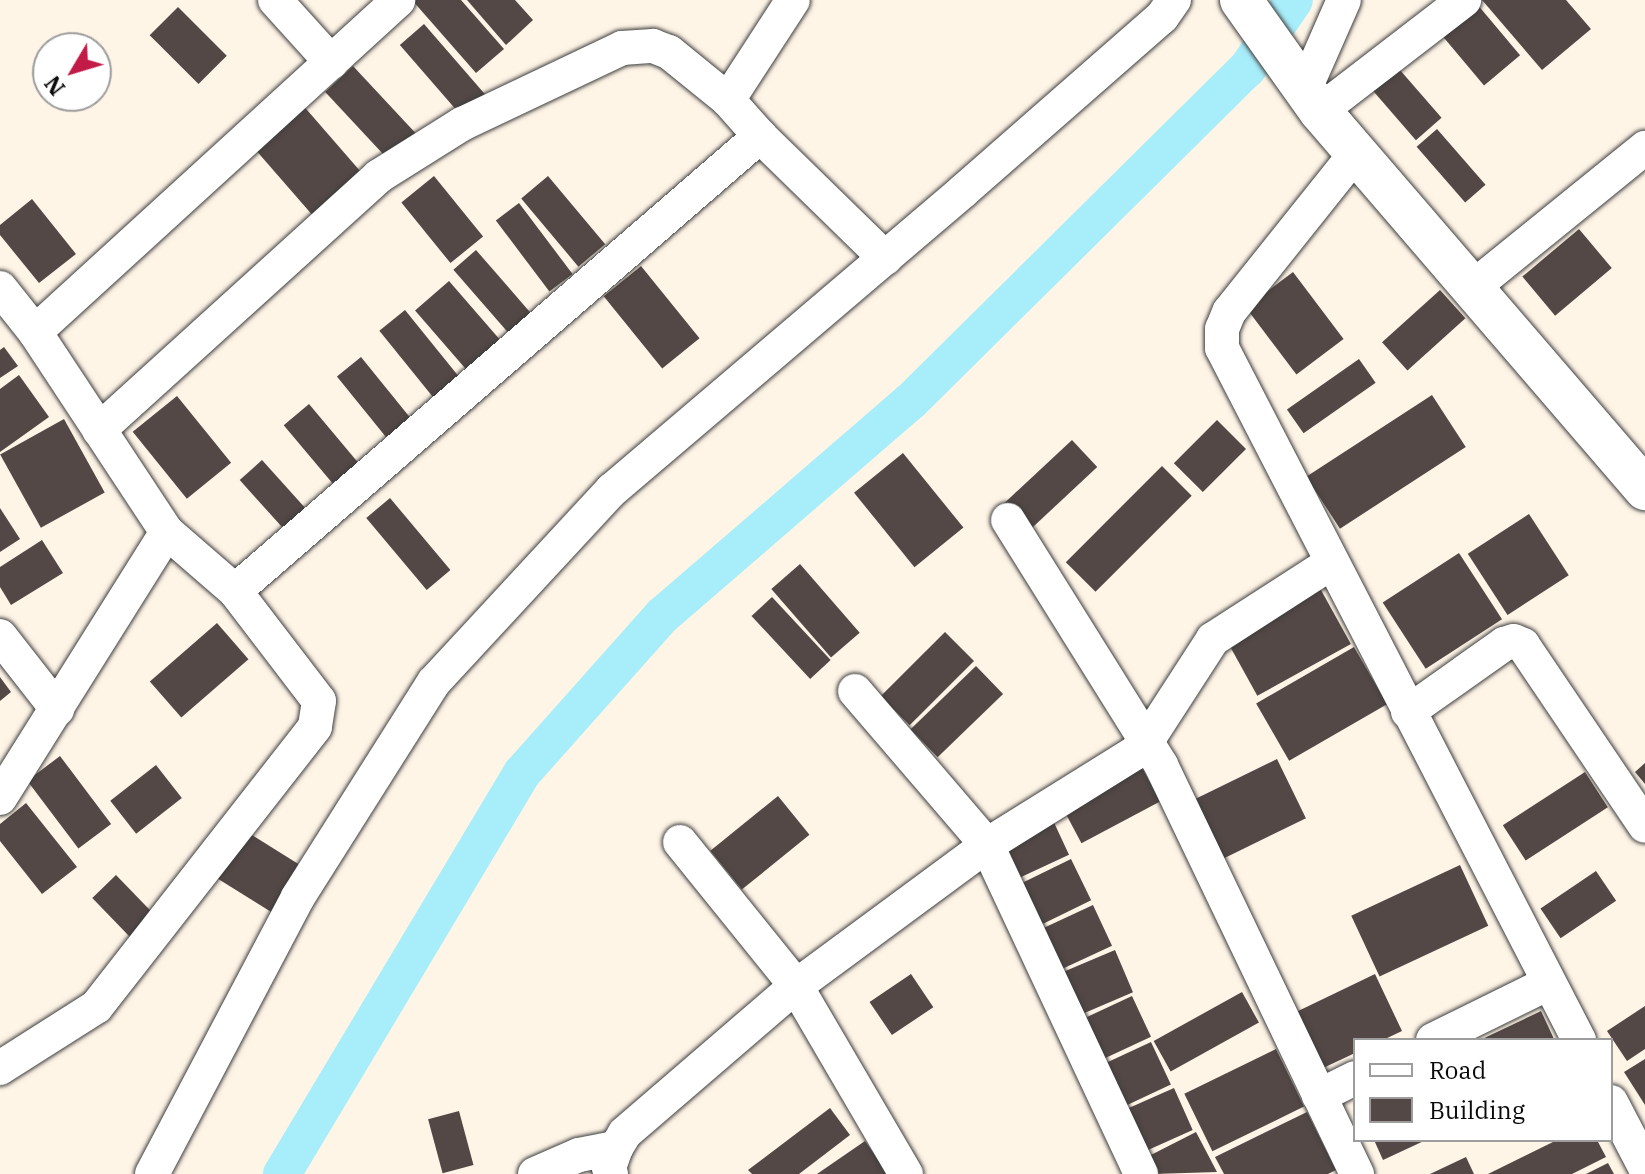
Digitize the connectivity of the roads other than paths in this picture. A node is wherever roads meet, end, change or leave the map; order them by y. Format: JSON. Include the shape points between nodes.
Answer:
{"nodes":[{"id":1,"x":275,"y":0,"type":"edge"},
{"id":2,"x":398,"y":0,"type":"edge"},
{"id":3,"x":793,"y":0,"type":"edge"},
{"id":4,"x":1174,"y":0,"type":"edge"},
{"id":5,"x":1241,"y":0,"type":"edge"},
{"id":6,"x":1344,"y":0,"type":"edge"},
{"id":7,"x":1464,"y":0,"type":"edge"},
{"id":8,"x":331,"y":62,"type":"junction"},
{"id":9,"x":1305,"y":90,"type":"junction"},
{"id":10,"x":728,"y":100,"type":"junction"},
{"id":11,"x":760,"y":136,"type":"junction"},
{"id":12,"x":1645,"y":148,"type":"edge"},
{"id":13,"x":1356,"y":153,"type":"junction"},
{"id":14,"x":885,"y":258,"type":"junction"},
{"id":15,"x":0,"y":288,"type":"edge"},
{"id":16,"x":1472,"y":288,"type":"junction"},
{"id":17,"x":35,"y":332,"type":"junction"},
{"id":18,"x":99,"y":430,"type":"junction"},
{"id":19,"x":1645,"y":489,"type":"edge"},
{"id":20,"x":1008,"y":520,"type":"dead end"},
{"id":21,"x":167,"y":532,"type":"junction"},
{"id":22,"x":1331,"y":563,"type":"junction"},
{"id":23,"x":235,"y":591,"type":"junction"},
{"id":24,"x":0,"y":636,"type":"edge"},
{"id":25,"x":855,"y":691,"type":"dead end"},
{"id":26,"x":57,"y":709,"type":"junction"},
{"id":27,"x":1408,"y":712,"type":"junction"},
{"id":28,"x":1147,"y":741,"type":"junction"},
{"id":29,"x":0,"y":798,"type":"edge"},
{"id":30,"x":1645,"y":826,"type":"edge"},
{"id":31,"x":680,"y":842,"type":"dead end"},
{"id":32,"x":987,"y":845,"type":"junction"},
{"id":33,"x":1549,"y":983,"type":"junction"},
{"id":34,"x":796,"y":986,"type":"junction"},
{"id":35,"x":1437,"y":1038,"type":"edge"},
{"id":36,"x":1578,"y":1038,"type":"edge"},
{"id":37,"x":0,"y":1068,"type":"edge"},
{"id":38,"x":1353,"y":1079,"type":"edge"},
{"id":39,"x":1319,"y":1096,"type":"junction"},
{"id":40,"x":1613,"y":1106,"type":"edge"},
{"id":41,"x":613,"y":1161,"type":"edge"},
{"id":42,"x":1645,"y":1167,"type":"edge"},
{"id":43,"x":152,"y":1174,"type":"edge"},
{"id":44,"x":535,"y":1174,"type":"edge"},
{"id":45,"x":906,"y":1174,"type":"edge"},
{"id":46,"x":1141,"y":1174,"type":"edge"},
{"id":47,"x":1357,"y":1174,"type":"edge"}],
"edges":[{"from":1,"to":8,"type":"street"},
{"from":2,"to":8,"type":"street"},
{"from":3,"to":10,"type":"street"},
{"from":4,"to":14,"type":"street","via":[[1151,27]]},
{"from":5,"to":9,"type":"street"},
{"from":6,"to":9,"type":"street"},
{"from":7,"to":9,"type":"street"},
{"from":8,"to":17,"type":"street"},
{"from":9,"to":13,"type":"street"},
{"from":10,"to":11,"type":"street"},
{"from":10,"to":18,"type":"street","via":[[669,52],[653,46],[622,48],[462,124],[379,176]]},
{"from":11,"to":14,"type":"street"},
{"from":11,"to":23,"type":"street"},
{"from":12,"to":16,"type":"street"},
{"from":13,"to":16,"type":"street"},
{"from":13,"to":22,"type":"street","via":[[1229,312],[1222,329],[1222,348]]},
{"from":14,"to":43,"type":"street","via":[[612,490],[434,682],[298,897]]},
{"from":15,"to":17,"type":"street"},
{"from":16,"to":19,"type":"street"},
{"from":17,"to":18,"type":"street"},
{"from":18,"to":21,"type":"street"},
{"from":20,"to":28,"type":"street"},
{"from":21,"to":23,"type":"street"},
{"from":21,"to":26,"type":"street"},
{"from":22,"to":27,"type":"street"},
{"from":22,"to":28,"type":"street","via":[[1213,639]]},
{"from":23,"to":37,"type":"street","via":[[319,701],[315,727],[96,1007]]},
{"from":24,"to":26,"type":"street"},
{"from":25,"to":32,"type":"street"},
{"from":26,"to":29,"type":"street"},
{"from":27,"to":30,"type":"street","via":[[1504,644],[1523,645]]},
{"from":27,"to":33,"type":"street"},
{"from":28,"to":32,"type":"street"},
{"from":28,"to":39,"type":"street"},
{"from":31,"to":34,"type":"street"},
{"from":32,"to":34,"type":"street"},
{"from":32,"to":46,"type":"street"},
{"from":33,"to":35,"type":"street"},
{"from":33,"to":36,"type":"street"},
{"from":34,"to":41,"type":"street","via":[[625,1133]]},
{"from":34,"to":45,"type":"street"},
{"from":38,"to":39,"type":"street"},
{"from":39,"to":47,"type":"street"},
{"from":40,"to":42,"type":"street"},
{"from":41,"to":44,"type":"street","via":[[579,1155]]}]}
